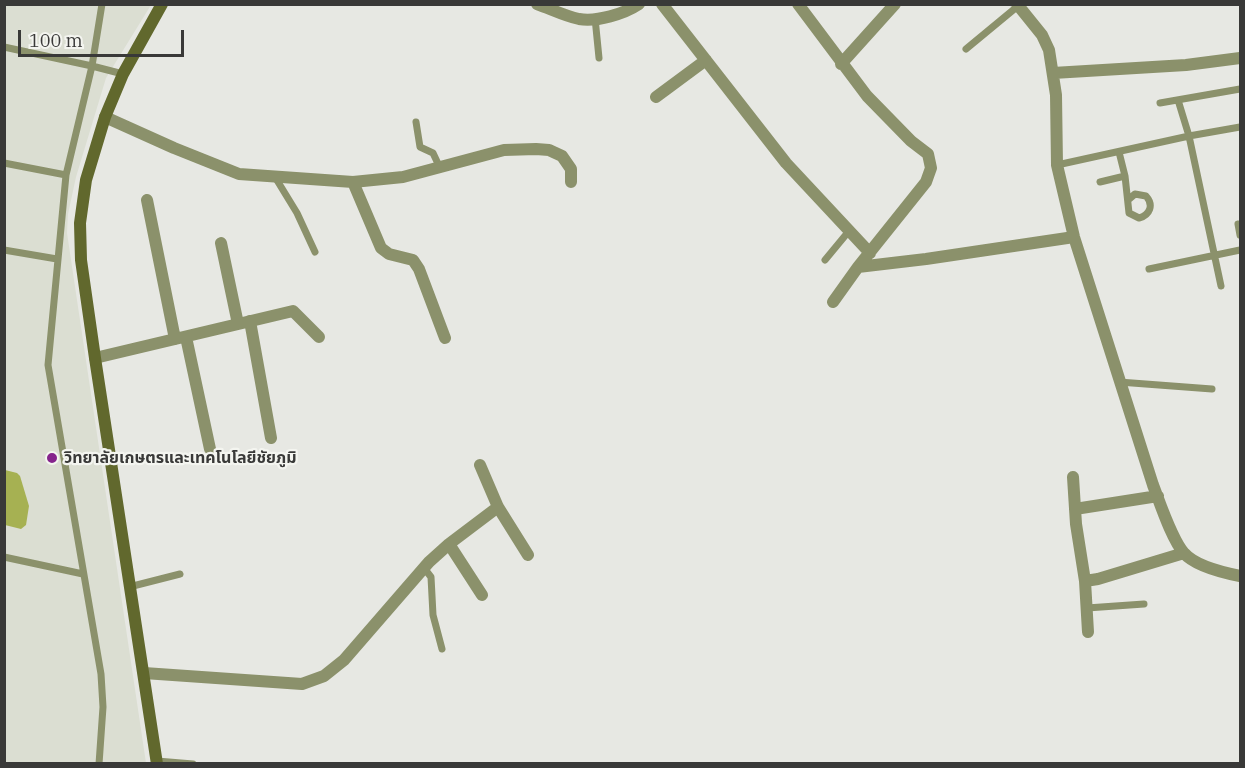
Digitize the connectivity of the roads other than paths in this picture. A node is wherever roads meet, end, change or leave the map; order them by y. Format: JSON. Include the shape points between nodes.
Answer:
{"nodes":[{"id":1,"x":102,"y":4,"type":"edge"},
{"id":2,"x":162,"y":4,"type":"edge"},
{"id":3,"x":537,"y":4,"type":"edge"},
{"id":4,"x":639,"y":4,"type":"edge"},
{"id":5,"x":662,"y":4,"type":"edge"},
{"id":6,"x":798,"y":4,"type":"edge"},
{"id":7,"x":895,"y":4,"type":"edge"},
{"id":8,"x":1018,"y":5,"type":"edge"},
{"id":9,"x":595,"y":18,"type":"junction"},
{"id":10,"x":4,"y":47,"type":"edge"},
{"id":11,"x":966,"y":49,"type":"dead end"},
{"id":12,"x":599,"y":58,"type":"dead end"},
{"id":13,"x":1240,"y":58,"type":"edge"},
{"id":14,"x":706,"y":60,"type":"junction"},
{"id":15,"x":841,"y":64,"type":"junction"},
{"id":16,"x":92,"y":66,"type":"junction"},
{"id":17,"x":1053,"y":73,"type":"junction"},
{"id":18,"x":123,"y":74,"type":"junction"},
{"id":19,"x":1240,"y":89,"type":"edge"},
{"id":20,"x":656,"y":97,"type":"dead end"},
{"id":21,"x":1178,"y":100,"type":"junction"},
{"id":22,"x":1160,"y":103,"type":"dead end"},
{"id":23,"x":105,"y":117,"type":"junction"},
{"id":24,"x":416,"y":122,"type":"dead end"},
{"id":25,"x":1240,"y":127,"type":"edge"},
{"id":26,"x":1189,"y":136,"type":"junction"},
{"id":27,"x":1119,"y":152,"type":"junction"},
{"id":28,"x":4,"y":163,"type":"edge"},
{"id":29,"x":1058,"y":165,"type":"junction"},
{"id":30,"x":440,"y":168,"type":"junction"},
{"id":31,"x":66,"y":175,"type":"junction"},
{"id":32,"x":1125,"y":176,"type":"junction"},
{"id":33,"x":275,"y":177,"type":"junction"},
{"id":34,"x":353,"y":182,"type":"junction"},
{"id":35,"x":571,"y":182,"type":"dead end"},
{"id":36,"x":1100,"y":182,"type":"dead end"},
{"id":37,"x":147,"y":200,"type":"dead end"},
{"id":38,"x":1128,"y":200,"type":"dead end"},
{"id":39,"x":1238,"y":224,"type":"dead end"},
{"id":40,"x":849,"y":231,"type":"junction"},
{"id":41,"x":1240,"y":236,"type":"edge"},
{"id":42,"x":1074,"y":237,"type":"junction"},
{"id":43,"x":221,"y":243,"type":"dead end"},
{"id":44,"x":4,"y":249,"type":"edge"},
{"id":45,"x":1240,"y":250,"type":"edge"},
{"id":46,"x":315,"y":252,"type":"dead end"},
{"id":47,"x":870,"y":253,"type":"junction"},
{"id":48,"x":1214,"y":256,"type":"junction"},
{"id":49,"x":57,"y":260,"type":"junction"},
{"id":50,"x":825,"y":260,"type":"dead end"},
{"id":51,"x":858,"y":267,"type":"junction"},
{"id":52,"x":1149,"y":269,"type":"dead end"},
{"id":53,"x":1221,"y":286,"type":"dead end"},
{"id":54,"x":832,"y":302,"type":"dead end"},
{"id":55,"x":244,"y":323,"type":"junction"},
{"id":56,"x":319,"y":337,"type":"dead end"},
{"id":57,"x":181,"y":338,"type":"junction"},
{"id":58,"x":445,"y":338,"type":"dead end"},
{"id":59,"x":95,"y":358,"type":"junction"},
{"id":60,"x":1119,"y":382,"type":"junction"},
{"id":61,"x":1212,"y":389,"type":"dead end"},
{"id":62,"x":271,"y":438,"type":"dead end"},
{"id":63,"x":210,"y":449,"type":"dead end"},
{"id":64,"x":480,"y":465,"type":"dead end"},
{"id":65,"x":1073,"y":477,"type":"dead end"},
{"id":66,"x":1158,"y":496,"type":"junction"},
{"id":67,"x":498,"y":507,"type":"junction"},
{"id":68,"x":1075,"y":509,"type":"junction"},
{"id":69,"x":449,"y":544,"type":"junction"},
{"id":70,"x":1184,"y":553,"type":"junction"},
{"id":71,"x":528,"y":555,"type":"dead end"},
{"id":72,"x":4,"y":557,"type":"edge"},
{"id":73,"x":424,"y":568,"type":"junction"},
{"id":74,"x":83,"y":574,"type":"junction"},
{"id":75,"x":180,"y":574,"type":"dead end"},
{"id":76,"x":1240,"y":576,"type":"edge"},
{"id":77,"x":1085,"y":581,"type":"junction"},
{"id":78,"x":129,"y":586,"type":"junction"},
{"id":79,"x":482,"y":595,"type":"dead end"},
{"id":80,"x":1144,"y":603,"type":"dead end"},
{"id":81,"x":1087,"y":608,"type":"junction"},
{"id":82,"x":1088,"y":632,"type":"dead end"},
{"id":83,"x":442,"y":649,"type":"dead end"},
{"id":84,"x":144,"y":673,"type":"junction"},
{"id":85,"x":157,"y":762,"type":"edge"},
{"id":86,"x":99,"y":764,"type":"edge"},
{"id":87,"x":193,"y":764,"type":"edge"}],
"edges":[{"from":1,"to":16,"type":"lane"},
{"from":2,"to":18,"type":"street"},
{"from":3,"to":9,"type":"street","via":[[575,18]]},
{"from":4,"to":9,"type":"street","via":[[622,13]]},
{"from":5,"to":14,"type":"street"},
{"from":6,"to":15,"type":"street"},
{"from":7,"to":15,"type":"street"},
{"from":8,"to":11,"type":"lane"},
{"from":8,"to":17,"type":"street","via":[[1047,43]]},
{"from":9,"to":12,"type":"lane"},
{"from":10,"to":16,"type":"lane"},
{"from":13,"to":17,"type":"street"},
{"from":14,"to":20,"type":"street"},
{"from":14,"to":40,"type":"street","via":[[786,163]]},
{"from":15,"to":47,"type":"street","via":[[867,96],[928,154],[931,162],[927,182]]},
{"from":16,"to":18,"type":"lane"},
{"from":16,"to":31,"type":"lane"},
{"from":17,"to":29,"type":"street"},
{"from":18,"to":23,"type":"street"},
{"from":19,"to":21,"type":"lane"},
{"from":21,"to":22,"type":"lane"},
{"from":21,"to":26,"type":"lane"},
{"from":23,"to":33,"type":"street","via":[[239,174]]},
{"from":23,"to":59,"type":"street","via":[[86,180],[80,223],[81,260]]},
{"from":24,"to":30,"type":"lane","via":[[420,147],[433,153]]},
{"from":25,"to":26,"type":"lane"},
{"from":26,"to":27,"type":"lane"},
{"from":26,"to":48,"type":"lane"},
{"from":27,"to":29,"type":"lane"},
{"from":27,"to":32,"type":"lane"},
{"from":28,"to":31,"type":"lane"},
{"from":29,"to":42,"type":"street"},
{"from":30,"to":34,"type":"street","via":[[403,177]]},
{"from":30,"to":35,"type":"street","via":[[504,150],[543,150],[562,156],[573,176]]},
{"from":31,"to":49,"type":"lane"},
{"from":32,"to":36,"type":"lane"},
{"from":32,"to":38,"type":"lane"},
{"from":33,"to":34,"type":"street"},
{"from":33,"to":46,"type":"lane"},
{"from":34,"to":58,"type":"street","via":[[381,248],[413,260],[419,269]]},
{"from":37,"to":57,"type":"street"},
{"from":39,"to":41,"type":"lane"},
{"from":40,"to":47,"type":"street"},
{"from":40,"to":50,"type":"lane"},
{"from":42,"to":51,"type":"street"},
{"from":42,"to":60,"type":"street"},
{"from":43,"to":55,"type":"street"},
{"from":44,"to":49,"type":"lane"},
{"from":45,"to":48,"type":"lane"},
{"from":47,"to":51,"type":"street"},
{"from":48,"to":52,"type":"lane"},
{"from":48,"to":53,"type":"lane"},
{"from":49,"to":74,"type":"lane","via":[[48,365]]},
{"from":51,"to":54,"type":"street"},
{"from":55,"to":56,"type":"street","via":[[293,311]]},
{"from":55,"to":57,"type":"street"},
{"from":55,"to":62,"type":"street"},
{"from":57,"to":59,"type":"street"},
{"from":57,"to":63,"type":"street"},
{"from":59,"to":78,"type":"street"},
{"from":60,"to":61,"type":"lane"},
{"from":60,"to":66,"type":"street"},
{"from":64,"to":67,"type":"street"},
{"from":65,"to":68,"type":"street"},
{"from":66,"to":68,"type":"street"},
{"from":66,"to":70,"type":"street"},
{"from":67,"to":69,"type":"street"},
{"from":67,"to":71,"type":"street"},
{"from":68,"to":77,"type":"street"},
{"from":69,"to":73,"type":"street"},
{"from":69,"to":79,"type":"street"},
{"from":70,"to":76,"type":"street","via":[[1217,571]]},
{"from":70,"to":77,"type":"street"},
{"from":72,"to":74,"type":"lane"},
{"from":73,"to":83,"type":"lane","via":[[431,577],[433,615]]},
{"from":73,"to":84,"type":"street","via":[[344,660],[324,676],[302,684]]},
{"from":74,"to":86,"type":"lane","via":[[100,674]]},
{"from":75,"to":78,"type":"lane"},
{"from":77,"to":81,"type":"street"},
{"from":78,"to":84,"type":"street"},
{"from":80,"to":81,"type":"lane"},
{"from":81,"to":82,"type":"street"},
{"from":84,"to":85,"type":"street"},
{"from":85,"to":87,"type":"lane"}]}
